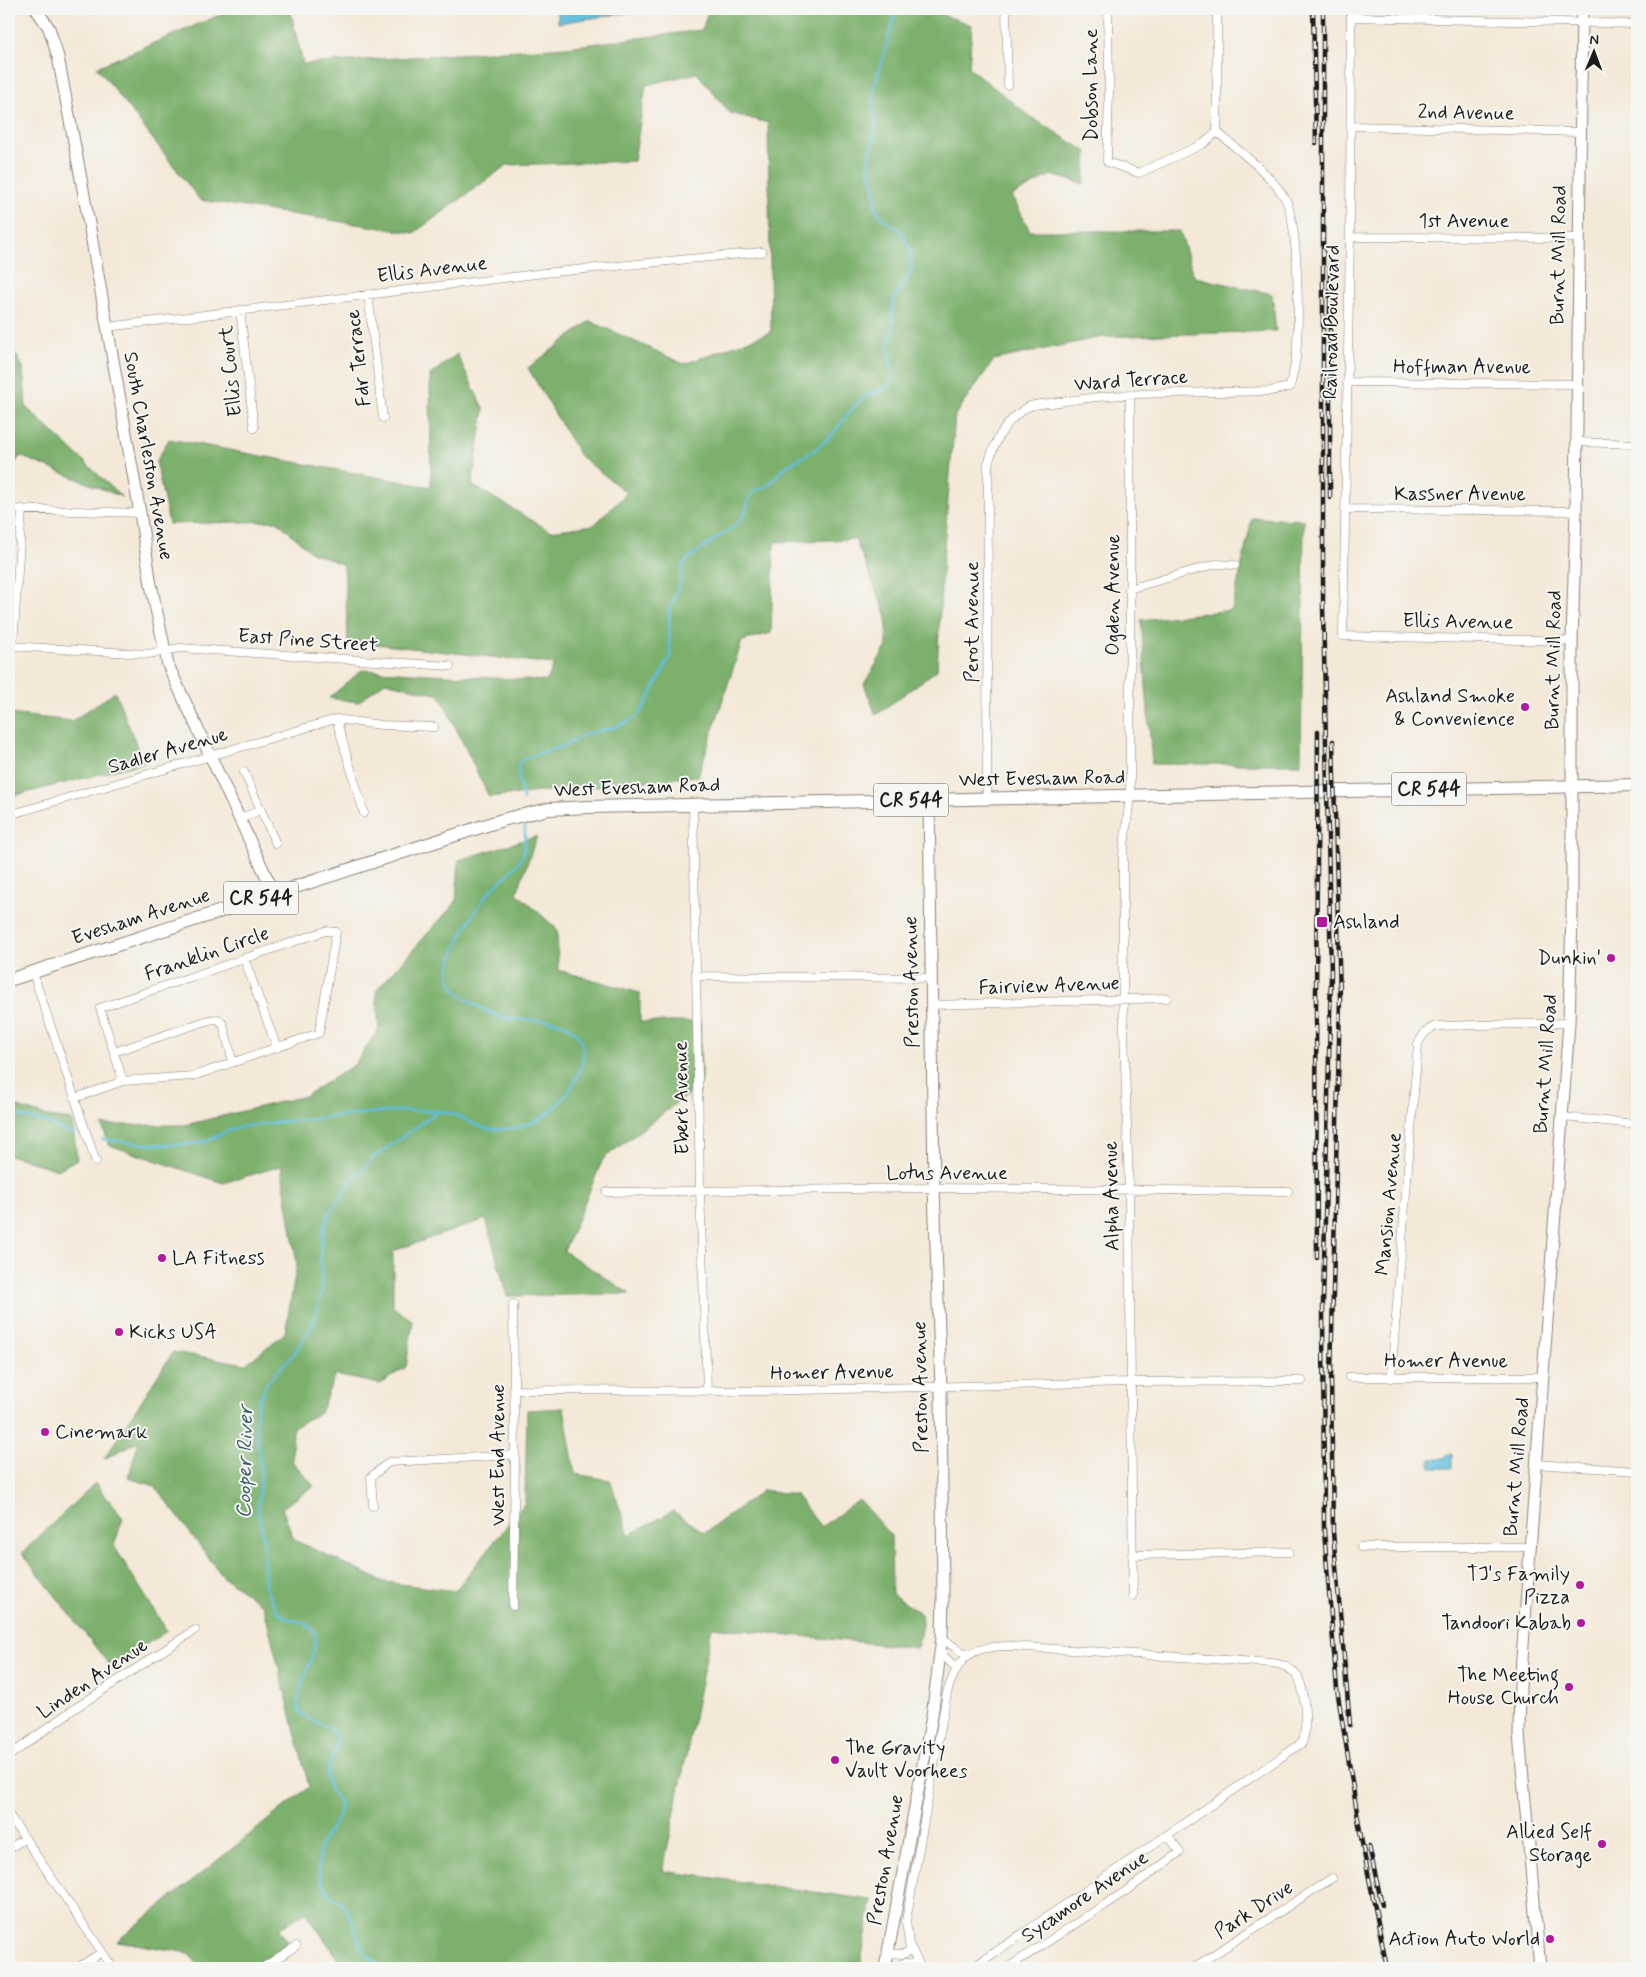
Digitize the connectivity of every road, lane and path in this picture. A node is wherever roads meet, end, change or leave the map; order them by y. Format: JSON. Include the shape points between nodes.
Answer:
{"nodes":[{"id":1,"x":36,"y":9,"type":"edge"},
{"id":2,"x":1006,"y":9,"type":"edge"},
{"id":3,"x":1108,"y":9,"type":"edge"},
{"id":4,"x":1217,"y":9,"type":"edge"},
{"id":5,"x":1582,"y":9,"type":"edge"},
{"id":6,"x":1351,"y":13,"type":"edge"},
{"id":7,"x":1582,"y":24,"type":"junction"},
{"id":8,"x":1637,"y":24,"type":"edge"},
{"id":9,"x":1008,"y":85,"type":"dead end"},
{"id":10,"x":1351,"y":126,"type":"junction"},
{"id":11,"x":1217,"y":132,"type":"junction"},
{"id":12,"x":1580,"y":132,"type":"junction"},
{"id":13,"x":1350,"y":236,"type":"junction"},
{"id":14,"x":1578,"y":238,"type":"junction"},
{"id":15,"x":762,"y":252,"type":"dead end"},
{"id":16,"x":368,"y":294,"type":"junction"},
{"id":17,"x":240,"y":310,"type":"junction"},
{"id":18,"x":106,"y":327,"type":"junction"},
{"id":19,"x":1347,"y":382,"type":"junction"},
{"id":20,"x":1577,"y":384,"type":"junction"},
{"id":21,"x":1130,"y":394,"type":"junction"},
{"id":22,"x":383,"y":418,"type":"dead end"},
{"id":23,"x":254,"y":428,"type":"dead end"},
{"id":24,"x":1576,"y":442,"type":"junction"},
{"id":25,"x":1637,"y":444,"type":"edge"},
{"id":26,"x":994,"y":447,"type":"joint"},
{"id":27,"x":9,"y":509,"type":"edge"},
{"id":28,"x":22,"y":509,"type":"junction"},
{"id":29,"x":1345,"y":509,"type":"junction"},
{"id":30,"x":1576,"y":511,"type":"junction"},
{"id":31,"x":140,"y":513,"type":"junction"},
{"id":32,"x":1235,"y":565,"type":"dead end"},
{"id":33,"x":1129,"y":588,"type":"junction"},
{"id":34,"x":1343,"y":636,"type":"joint"},
{"id":35,"x":1572,"y":640,"type":"junction"},
{"id":36,"x":11,"y":646,"type":"edge"},
{"id":37,"x":164,"y":651,"type":"junction"},
{"id":38,"x":450,"y":666,"type":"dead end"},
{"id":39,"x":336,"y":719,"type":"junction"},
{"id":40,"x":434,"y":728,"type":"dead end"},
{"id":41,"x":211,"y":756,"type":"junction"},
{"id":42,"x":244,"y":772,"type":"dead end"},
{"id":43,"x":1637,"y":785,"type":"edge"},
{"id":44,"x":1572,"y":786,"type":"junction"},
{"id":45,"x":1130,"y":796,"type":"junction"},
{"id":46,"x":987,"y":798,"type":"junction"},
{"id":47,"x":929,"y":800,"type":"junction"},
{"id":48,"x":693,"y":805,"type":"junction"},
{"id":49,"x":260,"y":810,"type":"junction"},
{"id":50,"x":364,"y":813,"type":"dead end"},
{"id":51,"x":9,"y":815,"type":"edge"},
{"id":52,"x":513,"y":817,"type":"joint"},
{"id":53,"x":240,"y":819,"type":"junction"},
{"id":54,"x":276,"y":844,"type":"dead end"},
{"id":55,"x":274,"y":893,"type":"junction"},
{"id":56,"x":244,"y":958,"type":"junction"},
{"id":57,"x":33,"y":972,"type":"junction"},
{"id":58,"x":696,"y":976,"type":"junction"},
{"id":59,"x":930,"y":978,"type":"junction"},
{"id":60,"x":9,"y":980,"type":"edge"},
{"id":61,"x":1167,"y":998,"type":"dead end"},
{"id":62,"x":1123,"y":999,"type":"junction"},
{"id":63,"x":931,"y":1005,"type":"junction"},
{"id":64,"x":1569,"y":1023,"type":"junction"},
{"id":65,"x":276,"y":1048,"type":"junction"},
{"id":66,"x":114,"y":1052,"type":"junction"},
{"id":67,"x":233,"y":1062,"type":"junction"},
{"id":68,"x":123,"y":1081,"type":"junction"},
{"id":69,"x":75,"y":1098,"type":"junction"},
{"id":70,"x":1562,"y":1117,"type":"junction"},
{"id":71,"x":1637,"y":1124,"type":"edge"},
{"id":72,"x":96,"y":1162,"type":"dead end"},
{"id":73,"x":934,"y":1188,"type":"junction"},
{"id":74,"x":700,"y":1190,"type":"junction"},
{"id":75,"x":1129,"y":1190,"type":"junction"},
{"id":76,"x":1288,"y":1190,"type":"dead end"},
{"id":77,"x":607,"y":1192,"type":"dead end"},
{"id":78,"x":513,"y":1304,"type":"dead end"},
{"id":79,"x":1349,"y":1377,"type":"dead end"},
{"id":80,"x":1543,"y":1377,"type":"junction"},
{"id":81,"x":1391,"y":1378,"type":"junction"},
{"id":82,"x":1302,"y":1381,"type":"dead end"},
{"id":83,"x":1132,"y":1382,"type":"junction"},
{"id":84,"x":941,"y":1388,"type":"junction"},
{"id":85,"x":514,"y":1390,"type":"junction"},
{"id":86,"x":707,"y":1390,"type":"junction"},
{"id":87,"x":515,"y":1455,"type":"junction"},
{"id":88,"x":1536,"y":1464,"type":"junction"},
{"id":89,"x":1637,"y":1472,"type":"edge"},
{"id":90,"x":373,"y":1506,"type":"dead end"},
{"id":91,"x":1529,"y":1546,"type":"junction"},
{"id":92,"x":1361,"y":1547,"type":"dead end"},
{"id":93,"x":1289,"y":1552,"type":"dead end"},
{"id":94,"x":1132,"y":1555,"type":"junction"},
{"id":95,"x":1133,"y":1596,"type":"dead end"},
{"id":96,"x":513,"y":1606,"type":"dead end"},
{"id":97,"x":195,"y":1630,"type":"dead end"},
{"id":98,"x":942,"y":1638,"type":"junction"},
{"id":99,"x":941,"y":1653,"type":"junction"},
{"id":100,"x":969,"y":1654,"type":"junction"},
{"id":101,"x":956,"y":1668,"type":"junction"},
{"id":102,"x":9,"y":1756,"type":"edge"},
{"id":103,"x":9,"y":1815,"type":"edge"},
{"id":104,"x":1168,"y":1835,"type":"junction"},
{"id":105,"x":25,"y":1838,"type":"junction"},
{"id":106,"x":9,"y":1849,"type":"edge"},
{"id":107,"x":1332,"y":1878,"type":"dead end"},
{"id":108,"x":296,"y":1946,"type":"dead end"},
{"id":109,"x":911,"y":1950,"type":"junction"},
{"id":110,"x":102,"y":1952,"type":"junction"},
{"id":111,"x":888,"y":1953,"type":"junction"},
{"id":112,"x":920,"y":1966,"type":"edge"},
{"id":113,"x":77,"y":1968,"type":"edge"},
{"id":114,"x":112,"y":1968,"type":"edge"},
{"id":115,"x":262,"y":1968,"type":"edge"},
{"id":116,"x":885,"y":1968,"type":"edge"},
{"id":117,"x":893,"y":1968,"type":"edge"},
{"id":118,"x":972,"y":1968,"type":"edge"},
{"id":119,"x":1007,"y":1968,"type":"edge"},
{"id":120,"x":1193,"y":1968,"type":"edge"},
{"id":121,"x":1540,"y":1968,"type":"edge"}],
"edges":[{"from":1,"to":18,"type":"street","name":"South Charleston Avenue","via":[[49,28],[58,57]]},
{"from":2,"to":9,"type":"street"},
{"from":3,"to":11,"type":"street","name":"Dobson Lane","via":[[1107,162],[1139,173],[1203,144]]},
{"from":4,"to":11,"type":"street"},
{"from":5,"to":7,"type":"street","name":"Burnt Mill Road"},
{"from":6,"to":7,"type":"street"},
{"from":6,"to":10,"type":"street","name":"Railroad Boulevard"},
{"from":7,"to":8,"type":"street"},
{"from":7,"to":12,"type":"street","name":"Burnt Mill Road"},
{"from":10,"to":12,"type":"street","name":"2nd Avenue"},
{"from":10,"to":13,"type":"street","name":"Railroad Boulevard"},
{"from":11,"to":21,"type":"street","name":"Ward Terrace","via":[[1266,175],[1285,197],[1297,256],[1296,357],[1290,386],[1270,391]]},
{"from":12,"to":14,"type":"street","name":"Burnt Mill Road"},
{"from":13,"to":14,"type":"street","name":"1st Avenue"},
{"from":13,"to":19,"type":"street","name":"Railroad Boulevard"},
{"from":14,"to":20,"type":"street","name":"Burnt Mill Road"},
{"from":15,"to":16,"type":"street","name":"Ellis Avenue"},
{"from":16,"to":17,"type":"street","name":"Ellis Avenue"},
{"from":16,"to":22,"type":"street","name":"Fdr Terrace"},
{"from":17,"to":18,"type":"street","name":"Ellis Avenue"},
{"from":17,"to":23,"type":"street","name":"Ellis Court"},
{"from":18,"to":31,"type":"street","name":"South Charleston Avenue"},
{"from":19,"to":20,"type":"street","name":"Hoffman Avenue"},
{"from":19,"to":29,"type":"street","name":"Railroad Boulevard"},
{"from":20,"to":24,"type":"street","name":"Burnt Mill Road"},
{"from":21,"to":26,"type":"street","name":"Ward Terrace","via":[[1028,407],[1011,419]]},
{"from":21,"to":33,"type":"street","name":"Ogden Avenue"},
{"from":24,"to":25,"type":"street"},
{"from":24,"to":30,"type":"street","name":"Burnt Mill Road"},
{"from":26,"to":46,"type":"street","name":"Perot Avenue","via":[[988,464]]},
{"from":27,"to":28,"type":"street"},
{"from":28,"to":31,"type":"street"},
{"from":28,"to":36,"type":"street"},
{"from":29,"to":30,"type":"street","name":"Kassner Avenue"},
{"from":29,"to":34,"type":"street","name":"Railroad Boulevard"},
{"from":30,"to":35,"type":"street","name":"Burnt Mill Road"},
{"from":31,"to":37,"type":"street","name":"South Charleston Avenue"},
{"from":32,"to":33,"type":"street","via":[[1216,564]]},
{"from":33,"to":45,"type":"street","name":"Ogden Avenue"},
{"from":34,"to":35,"type":"street","name":"Ellis Avenue"},
{"from":35,"to":44,"type":"street","name":"Burnt Mill Road"},
{"from":36,"to":37,"type":"street","name":"East Pine Street","via":[[148,654]]},
{"from":37,"to":38,"type":"street","name":"East Pine Street","via":[[180,648]]},
{"from":37,"to":41,"type":"street","name":"South Charleston Avenue"},
{"from":39,"to":40,"type":"street"},
{"from":39,"to":41,"type":"street","name":"Sadler Avenue"},
{"from":39,"to":50,"type":"street"},
{"from":41,"to":51,"type":"street","name":"Sadler Avenue"},
{"from":41,"to":53,"type":"street","name":"South Charleston Avenue"},
{"from":42,"to":49,"type":"street"},
{"from":43,"to":44,"type":"main road","number":"CR 544"},
{"from":44,"to":45,"type":"main road","name":"West Evesham Road","number":"CR 544"},
{"from":44,"to":64,"type":"street","name":"Burnt Mill Road"},
{"from":45,"to":46,"type":"main road","name":"West Evesham Road","number":"CR 544"},
{"from":45,"to":62,"type":"street","name":"Alpha Avenue","via":[[1123,855]]},
{"from":46,"to":47,"type":"main road","name":"West Evesham Road","number":"CR 544"},
{"from":47,"to":48,"type":"main road","name":"West Evesham Road","number":"CR 544"},
{"from":47,"to":59,"type":"street","name":"Preston Avenue"},
{"from":48,"to":52,"type":"main road","name":"West Evesham Road","number":"CR 544","via":[[549,809]]},
{"from":48,"to":58,"type":"street","name":"Ebert Avenue"},
{"from":49,"to":53,"type":"street"},
{"from":49,"to":54,"type":"street"},
{"from":52,"to":55,"type":"main road","name":"Evesham Avenue","number":"CR 544"},
{"from":53,"to":55,"type":"street","name":"South Charleston Avenue"},
{"from":55,"to":57,"type":"main road","name":"Evesham Avenue","number":"CR 544"},
{"from":56,"to":65,"type":"street"},
{"from":56,"to":65,"type":"street","name":"Franklin Circle","via":[[325,931],[336,932],[319,1033]]},
{"from":56,"to":66,"type":"street","name":"Franklin Circle","via":[[100,1008]]},
{"from":57,"to":60,"type":"main road","name":"Evesham Avenue","number":"CR 544"},
{"from":57,"to":69,"type":"street"},
{"from":58,"to":59,"type":"street"},
{"from":58,"to":74,"type":"street","name":"Ebert Avenue"},
{"from":59,"to":63,"type":"street","name":"Preston Avenue"},
{"from":61,"to":62,"type":"street","name":"Fairview Avenue"},
{"from":62,"to":63,"type":"street","name":"Fairview Avenue"},
{"from":62,"to":75,"type":"street","name":"Alpha Avenue"},
{"from":63,"to":73,"type":"street","name":"Preston Avenue"},
{"from":64,"to":70,"type":"street","name":"Burnt Mill Road"},
{"from":64,"to":81,"type":"street","name":"Mansion Avenue","via":[[1436,1026],[1423,1034],[1418,1044]]},
{"from":65,"to":67,"type":"street","name":"Franklin Circle"},
{"from":66,"to":67,"type":"street","via":[[218,1019],[223,1024]]},
{"from":66,"to":68,"type":"street","name":"Franklin Circle"},
{"from":67,"to":68,"type":"street","name":"Franklin Circle","via":[[192,1076]]},
{"from":68,"to":69,"type":"street","name":"Franklin Circle"},
{"from":69,"to":72,"type":"street"},
{"from":70,"to":71,"type":"street"},
{"from":70,"to":80,"type":"street","name":"Burnt Mill Road"},
{"from":73,"to":74,"type":"street","name":"Lotus Avenue"},
{"from":73,"to":75,"type":"street","name":"Lotus Avenue"},
{"from":73,"to":84,"type":"street","name":"Preston Avenue"},
{"from":74,"to":77,"type":"street","name":"Lotus Avenue"},
{"from":74,"to":86,"type":"street","name":"Ebert Avenue"},
{"from":75,"to":76,"type":"street","name":"Lotus Avenue"},
{"from":75,"to":83,"type":"street","name":"Alpha Avenue"},
{"from":78,"to":85,"type":"street","name":"West End Avenue"},
{"from":79,"to":81,"type":"street","name":"Homer Avenue"},
{"from":80,"to":81,"type":"street","name":"Homer Avenue"},
{"from":80,"to":88,"type":"street","name":"Burnt Mill Road"},
{"from":82,"to":83,"type":"street","name":"Homer Avenue"},
{"from":83,"to":84,"type":"street","name":"Homer Avenue"},
{"from":83,"to":94,"type":"street","name":"Alpha Avenue"},
{"from":84,"to":86,"type":"street","name":"Homer Avenue"},
{"from":84,"to":98,"type":"street","name":"Preston Avenue"},
{"from":85,"to":86,"type":"street","name":"Homer Avenue"},
{"from":85,"to":87,"type":"street","name":"West End Avenue"},
{"from":87,"to":90,"type":"street","via":[[389,1462],[371,1477]]},
{"from":87,"to":96,"type":"street","name":"West End Avenue"},
{"from":88,"to":89,"type":"street"},
{"from":88,"to":91,"type":"street","name":"Burnt Mill Road"},
{"from":91,"to":92,"type":"street"},
{"from":91,"to":121,"type":"street","name":"Burnt Mill Road","via":[[1519,1734]]},
{"from":93,"to":94,"type":"street"},
{"from":94,"to":95,"type":"street","name":"Alpha Avenue"},
{"from":97,"to":102,"type":"street","name":"Linden Avenue"},
{"from":98,"to":99,"type":"street","name":"Preston Avenue"},
{"from":98,"to":100,"type":"street"},
{"from":99,"to":101,"type":"street"},
{"from":99,"to":111,"type":"street","name":"Preston Avenue"},
{"from":100,"to":101,"type":"street","name":"Preston Avenue"},
{"from":100,"to":104,"type":"street","name":"Preston Avenue","via":[[991,1646],[1010,1646],[1272,1663],[1297,1676],[1305,1715],[1302,1743]]},
{"from":101,"to":109,"type":"street","name":"Preston Avenue","via":[[947,1693],[906,1921]]},
{"from":103,"to":105,"type":"street"},
{"from":104,"to":118,"type":"street","name":"Preston Avenue"},
{"from":104,"to":119,"type":"street","name":"Sycamore Avenue","via":[[1180,1852]]},
{"from":105,"to":106,"type":"street"},
{"from":105,"to":110,"type":"street"},
{"from":107,"to":120,"type":"street","name":"Park Drive"},
{"from":108,"to":115,"type":"street"},
{"from":109,"to":111,"type":"street","via":[[903,1954]]},
{"from":109,"to":112,"type":"street","name":"Preston Avenue"},
{"from":110,"to":113,"type":"street"},
{"from":110,"to":114,"type":"street"},
{"from":111,"to":116,"type":"street","name":"Preston Avenue"},
{"from":112,"to":117,"type":"street","via":[[904,1963]]}]}
